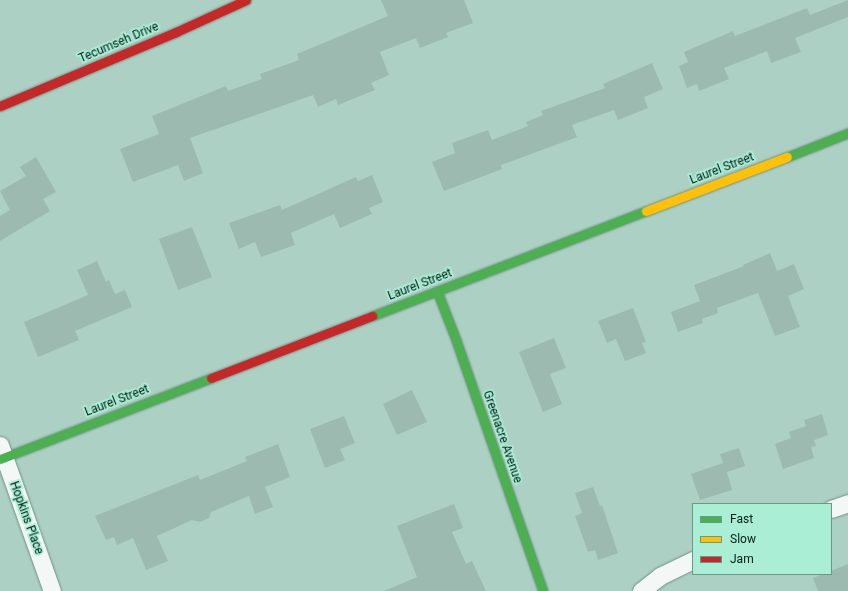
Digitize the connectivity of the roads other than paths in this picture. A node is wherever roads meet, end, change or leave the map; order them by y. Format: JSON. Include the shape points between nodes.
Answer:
{"nodes":[{"id":1,"x":246,"y":0,"type":"edge"},
{"id":2,"x":0,"y":106,"type":"edge"},
{"id":3,"x":848,"y":133,"type":"edge"},
{"id":4,"x":437,"y":291,"type":"junction"},
{"id":5,"x":1,"y":454,"type":"edge"},
{"id":6,"x":848,"y":503,"type":"edge"},
{"id":7,"x":832,"y":509,"type":"edge"},
{"id":8,"x":692,"y":560,"type":"edge"},
{"id":9,"x":52,"y":591,"type":"edge"},
{"id":10,"x":543,"y":591,"type":"edge"},
{"id":11,"x":641,"y":591,"type":"edge"}],
"edges":[{"from":1,"to":2,"type":"street","name":"Tecumseh Drive"},
{"from":3,"to":4,"type":"street","name":"Laurel Street"},
{"from":4,"to":5,"type":"street","name":"Laurel Street"},
{"from":4,"to":10,"type":"street","name":"Greenacre Avenue"},
{"from":5,"to":9,"type":"street","name":"Hopkins Place"},
{"from":6,"to":7,"type":"street"},
{"from":8,"to":11,"type":"street","via":[[660,576]]}]}
